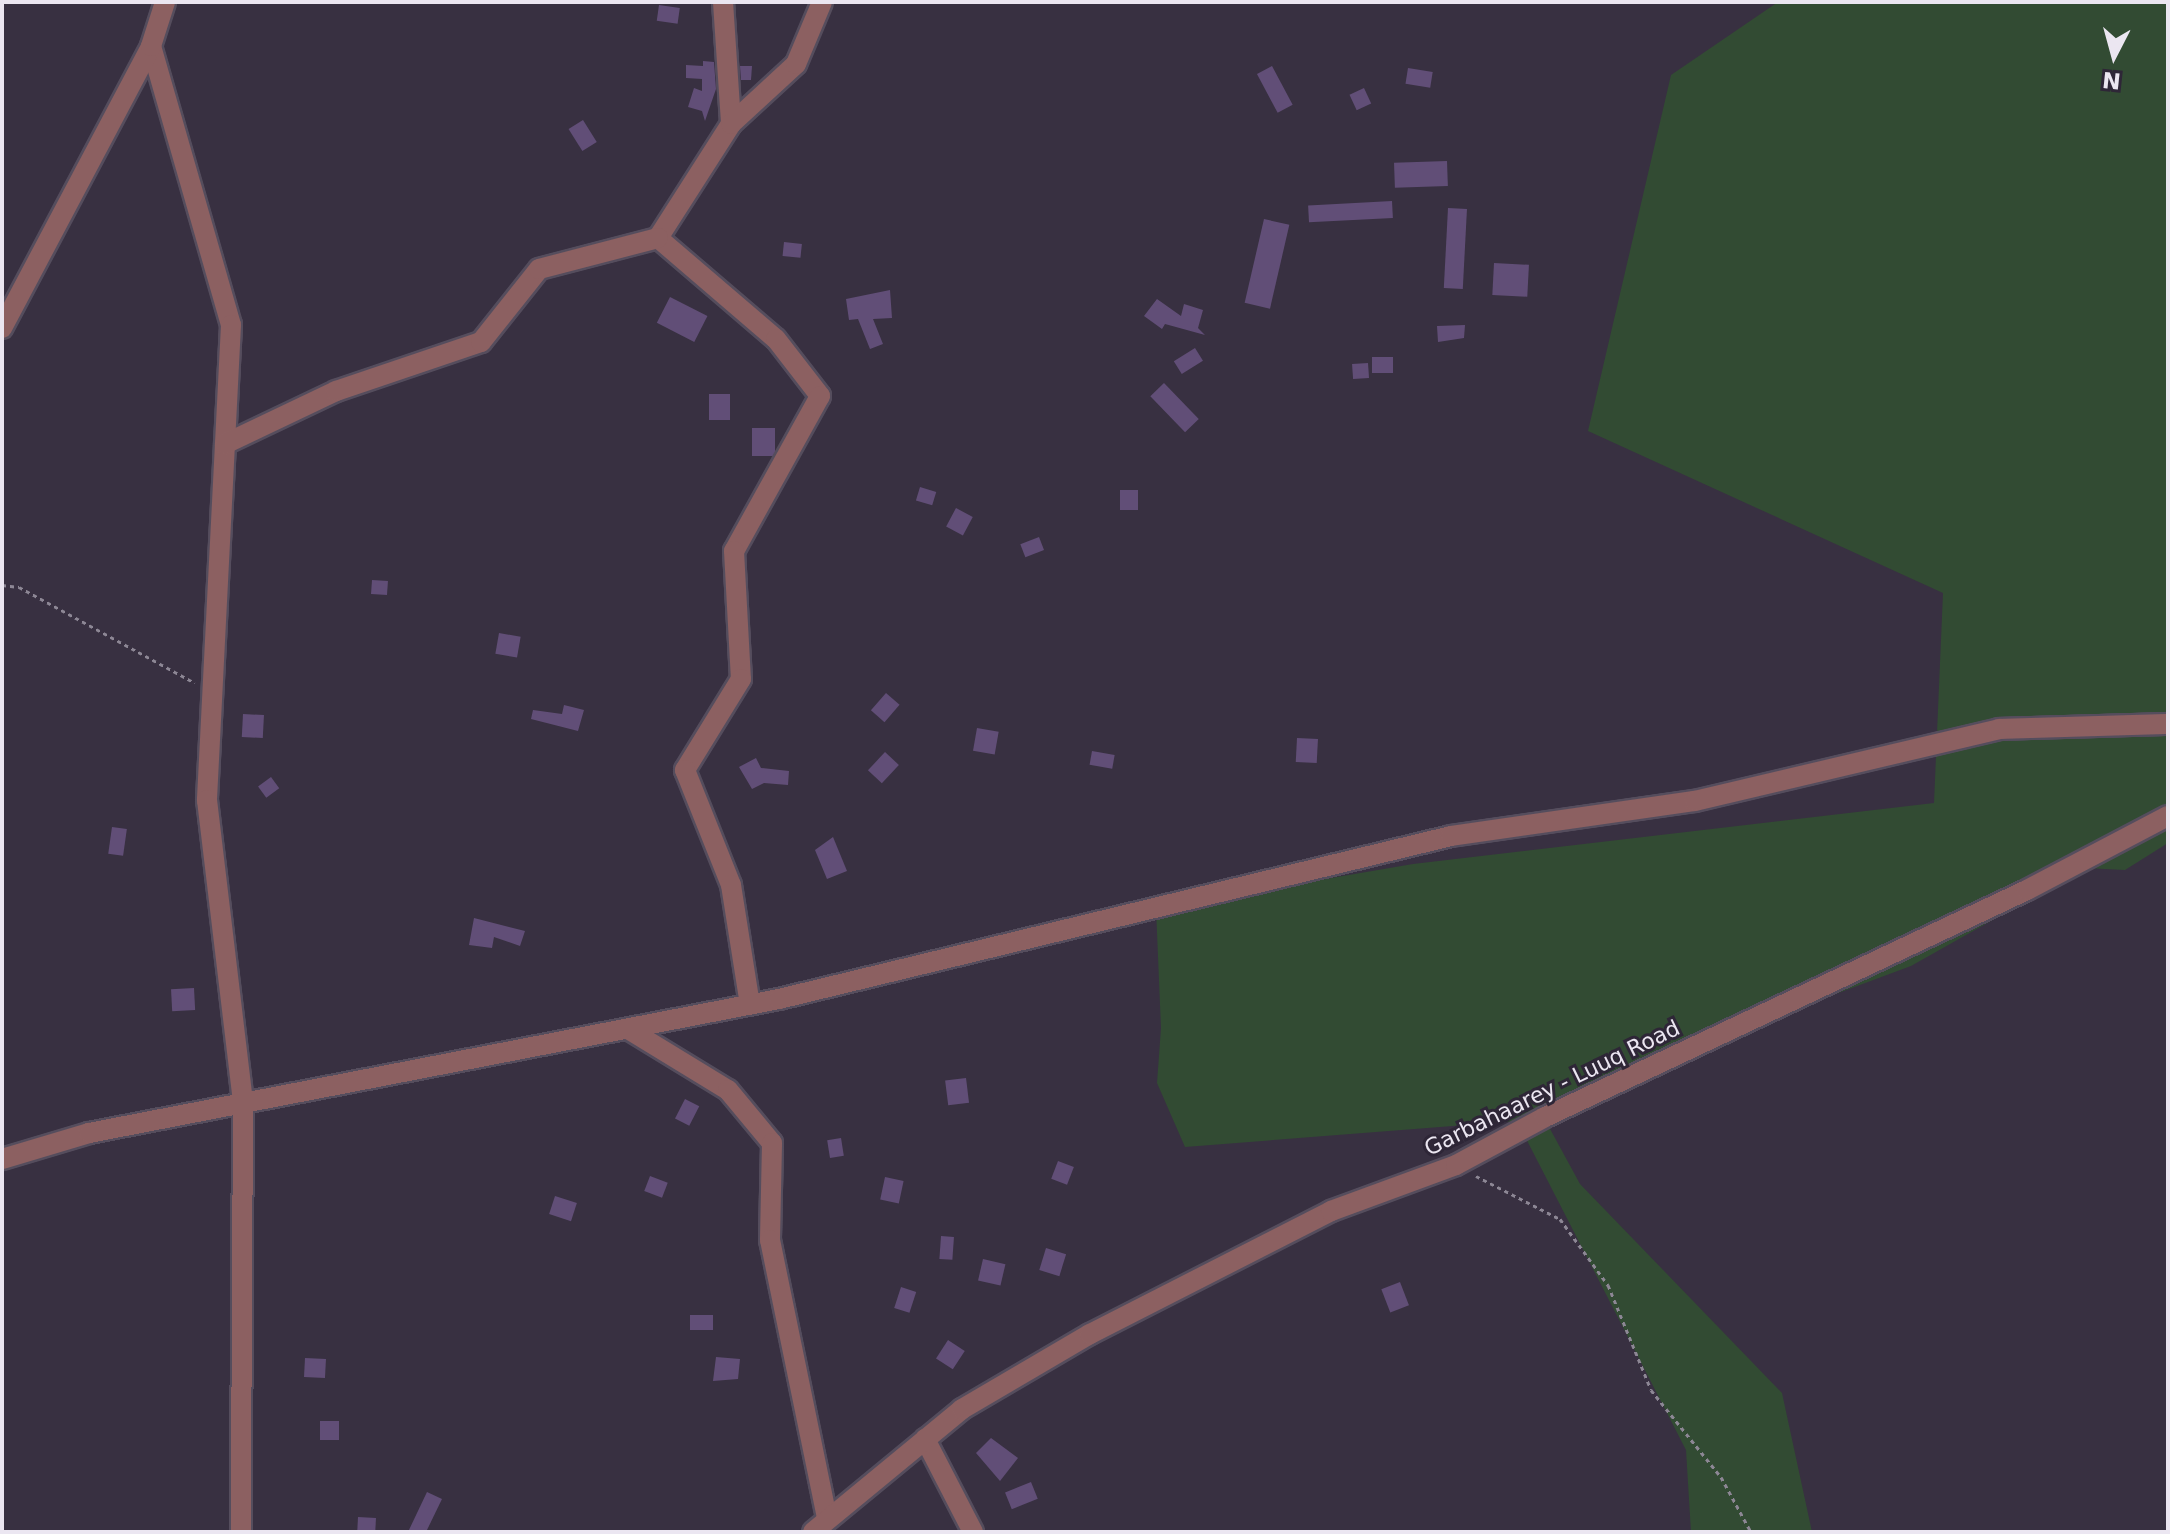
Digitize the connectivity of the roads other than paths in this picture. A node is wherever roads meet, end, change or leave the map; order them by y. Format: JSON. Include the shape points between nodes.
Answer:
{"nodes":[{"id":1,"x":165,"y":2,"type":"edge"},
{"id":2,"x":723,"y":2,"type":"edge"},
{"id":3,"x":822,"y":2,"type":"edge"},
{"id":4,"x":151,"y":46,"type":"junction"},
{"id":5,"x":731,"y":124,"type":"junction"},
{"id":6,"x":658,"y":238,"type":"junction"},
{"id":7,"x":2,"y":328,"type":"edge"},
{"id":8,"x":225,"y":444,"type":"junction"},
{"id":9,"x":2168,"y":724,"type":"edge"},
{"id":10,"x":2168,"y":816,"type":"edge"},
{"id":11,"x":750,"y":1005,"type":"junction"},
{"id":12,"x":628,"y":1029,"type":"junction"},
{"id":13,"x":243,"y":1103,"type":"junction"},
{"id":14,"x":2,"y":1159,"type":"edge"},
{"id":15,"x":925,"y":1439,"type":"junction"},
{"id":16,"x":820,"y":1525,"type":"edge"},
{"id":17,"x":241,"y":1532,"type":"edge"},
{"id":18,"x":973,"y":1532,"type":"edge"}],
"edges":[{"from":1,"to":4,"type":"street"},
{"from":2,"to":5,"type":"street"},
{"from":3,"to":5,"type":"street","via":[[796,64]]},
{"from":4,"to":7,"type":"street"},
{"from":4,"to":8,"type":"street","via":[[231,325]]},
{"from":5,"to":6,"type":"street"},
{"from":6,"to":8,"type":"street","via":[[539,269],[481,342],[336,391]]},
{"from":6,"to":11,"type":"street","via":[[776,339],[820,396],[734,551],[741,679],[685,770],[731,885]]},
{"from":8,"to":13,"type":"street","via":[[207,800]]},
{"from":9,"to":11,"type":"street","via":[[1999,729],[1695,801],[1451,836]]},
{"from":10,"to":15,"type":"street","name":"Garbahaarey - Luuq Road","via":[[2027,890],[1545,1117],[1456,1165],[1331,1211],[1104,1327],[962,1409]]},
{"from":11,"to":12,"type":"street"},
{"from":12,"to":13,"type":"street"},
{"from":12,"to":16,"type":"street","via":[[728,1090],[772,1143],[770,1240]]},
{"from":13,"to":14,"type":"street","via":[[89,1133]]},
{"from":13,"to":17,"type":"street"},
{"from":15,"to":16,"type":"street","name":"Garbahaarey - Luuq Road"},
{"from":15,"to":18,"type":"street"}]}
